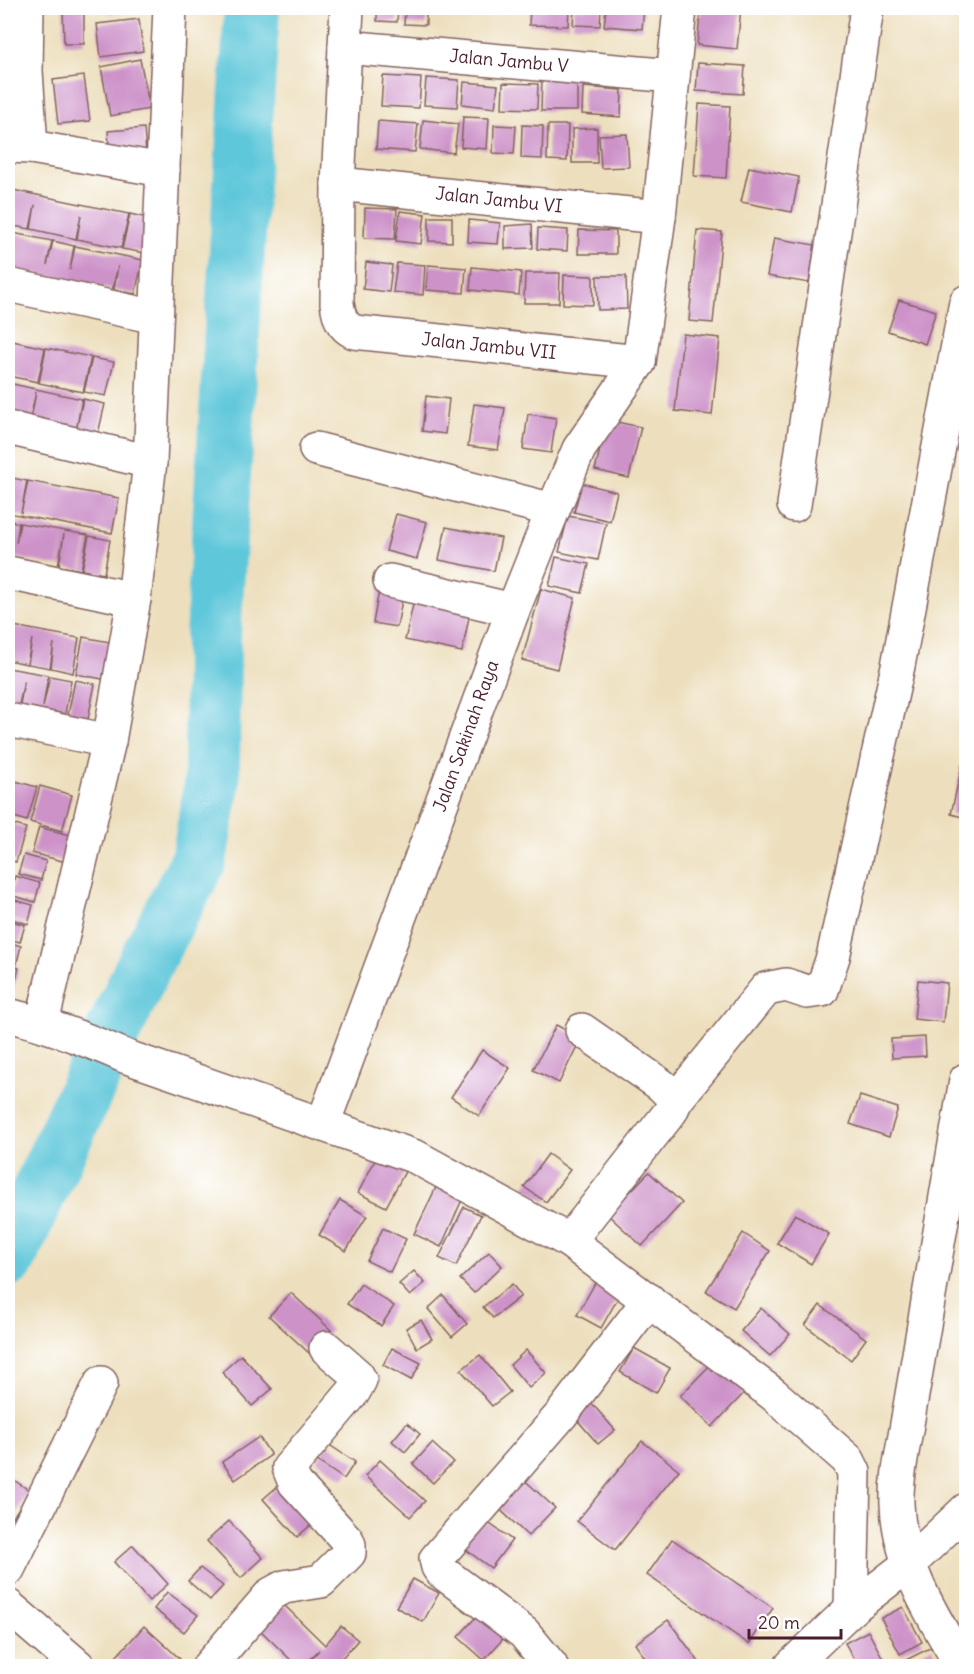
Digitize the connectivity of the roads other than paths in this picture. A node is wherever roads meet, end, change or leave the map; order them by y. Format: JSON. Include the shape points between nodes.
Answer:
{"nodes":[{"id":1,"x":27,"y":8,"type":"edge"},
{"id":2,"x":170,"y":8,"type":"edge"},
{"id":3,"x":347,"y":8,"type":"edge"},
{"id":4,"x":680,"y":8,"type":"edge"},
{"id":5,"x":867,"y":8,"type":"edge"},
{"id":6,"x":345,"y":47,"type":"junction"},
{"id":7,"x":17,"y":68,"type":"edge"},
{"id":8,"x":674,"y":76,"type":"junction"},
{"id":9,"x":19,"y":147,"type":"edge"},
{"id":10,"x":163,"y":170,"type":"junction"},
{"id":11,"x":338,"y":184,"type":"junction"},
{"id":12,"x":659,"y":217,"type":"junction"},
{"id":13,"x":8,"y":285,"type":"edge"},
{"id":14,"x":966,"y":302,"type":"edge"},
{"id":15,"x":156,"y":317,"type":"junction"},
{"id":16,"x":639,"y":362,"type":"junction"},
{"id":17,"x":8,"y":428,"type":"edge"},
{"id":18,"x":316,"y":449,"type":"dead end"},
{"id":19,"x":150,"y":462,"type":"junction"},
{"id":20,"x":794,"y":505,"type":"dead end"},
{"id":21,"x":553,"y":510,"type":"junction"},
{"id":22,"x":8,"y":573,"type":"edge"},
{"id":23,"x":390,"y":581,"type":"dead end"},
{"id":24,"x":134,"y":599,"type":"junction"},
{"id":25,"x":513,"y":610,"type":"junction"},
{"id":26,"x":8,"y":720,"type":"edge"},
{"id":27,"x":109,"y":741,"type":"junction"},
{"id":28,"x":8,"y":1015,"type":"edge"},
{"id":29,"x":42,"y":1023,"type":"junction"},
{"id":30,"x":582,"y":1030,"type":"dead end"},
{"id":31,"x":966,"y":1080,"type":"edge"},
{"id":32,"x":676,"y":1101,"type":"junction"},
{"id":33,"x":323,"y":1124,"type":"junction"},
{"id":34,"x":569,"y":1241,"type":"junction"},
{"id":35,"x":649,"y":1300,"type":"junction"},
{"id":36,"x":326,"y":1348,"type":"dead end"},
{"id":37,"x":101,"y":1383,"type":"dead end"},
{"id":38,"x":966,"y":1510,"type":"edge"},
{"id":39,"x":909,"y":1564,"type":"junction"},
{"id":40,"x":8,"y":1569,"type":"edge"},
{"id":41,"x":8,"y":1606,"type":"edge"},
{"id":42,"x":851,"y":1609,"type":"junction"},
{"id":43,"x":78,"y":1666,"type":"edge"},
{"id":44,"x":209,"y":1666,"type":"edge"},
{"id":45,"x":551,"y":1666,"type":"edge"},
{"id":46,"x":790,"y":1666,"type":"edge"},
{"id":47,"x":962,"y":1666,"type":"edge"}],
"edges":[{"from":1,"to":7,"type":"street"},
{"from":2,"to":10,"type":"street"},
{"from":3,"to":6,"type":"street"},
{"from":4,"to":8,"type":"street"},
{"from":5,"to":20,"type":"street"},
{"from":6,"to":8,"type":"street","name":"Jalan Jambu V"},
{"from":6,"to":11,"type":"street"},
{"from":7,"to":9,"type":"street"},
{"from":8,"to":12,"type":"street"},
{"from":9,"to":10,"type":"street"},
{"from":10,"to":15,"type":"street"},
{"from":11,"to":12,"type":"street","name":"Jalan Jambu VI"},
{"from":11,"to":16,"type":"street","name":"Jalan Jambu VII","via":[[337,303],[347,328],[354,332]]},
{"from":12,"to":16,"type":"street"},
{"from":13,"to":15,"type":"street"},
{"from":14,"to":32,"type":"street","via":[[898,666],[833,957],[822,990],[807,992],[786,985],[766,990]]},
{"from":15,"to":19,"type":"street"},
{"from":16,"to":21,"type":"street","name":"Jalan Sakinah Raya","via":[[579,449]]},
{"from":17,"to":19,"type":"street"},
{"from":18,"to":21,"type":"street"},
{"from":19,"to":24,"type":"street"},
{"from":21,"to":25,"type":"street","name":"Jalan Sakinah Raya"},
{"from":22,"to":24,"type":"street"},
{"from":23,"to":25,"type":"street"},
{"from":24,"to":27,"type":"street"},
{"from":25,"to":33,"type":"street","name":"Jalan Sakinah Raya"},
{"from":26,"to":27,"type":"street"},
{"from":27,"to":29,"type":"street"},
{"from":28,"to":29,"type":"street"},
{"from":29,"to":33,"type":"street","via":[[127,1058]]},
{"from":30,"to":32,"type":"street","via":[[661,1085]]},
{"from":31,"to":39,"type":"street","via":[[899,1478],[897,1504]]},
{"from":32,"to":34,"type":"street"},
{"from":33,"to":34,"type":"street","via":[[416,1156]]},
{"from":34,"to":35,"type":"street"},
{"from":35,"to":42,"type":"street","via":[[773,1394],[848,1460],[854,1472]]},
{"from":35,"to":45,"type":"street","via":[[561,1414],[436,1559],[442,1572],[524,1633]]},
{"from":36,"to":44,"type":"street","via":[[360,1380],[289,1468],[295,1483],[347,1540],[349,1553],[325,1579],[284,1587],[271,1594]]},
{"from":37,"to":40,"type":"street"},
{"from":38,"to":39,"type":"street"},
{"from":39,"to":42,"type":"street"},
{"from":39,"to":47,"type":"street"},
{"from":41,"to":43,"type":"street"},
{"from":42,"to":46,"type":"street"}]}
